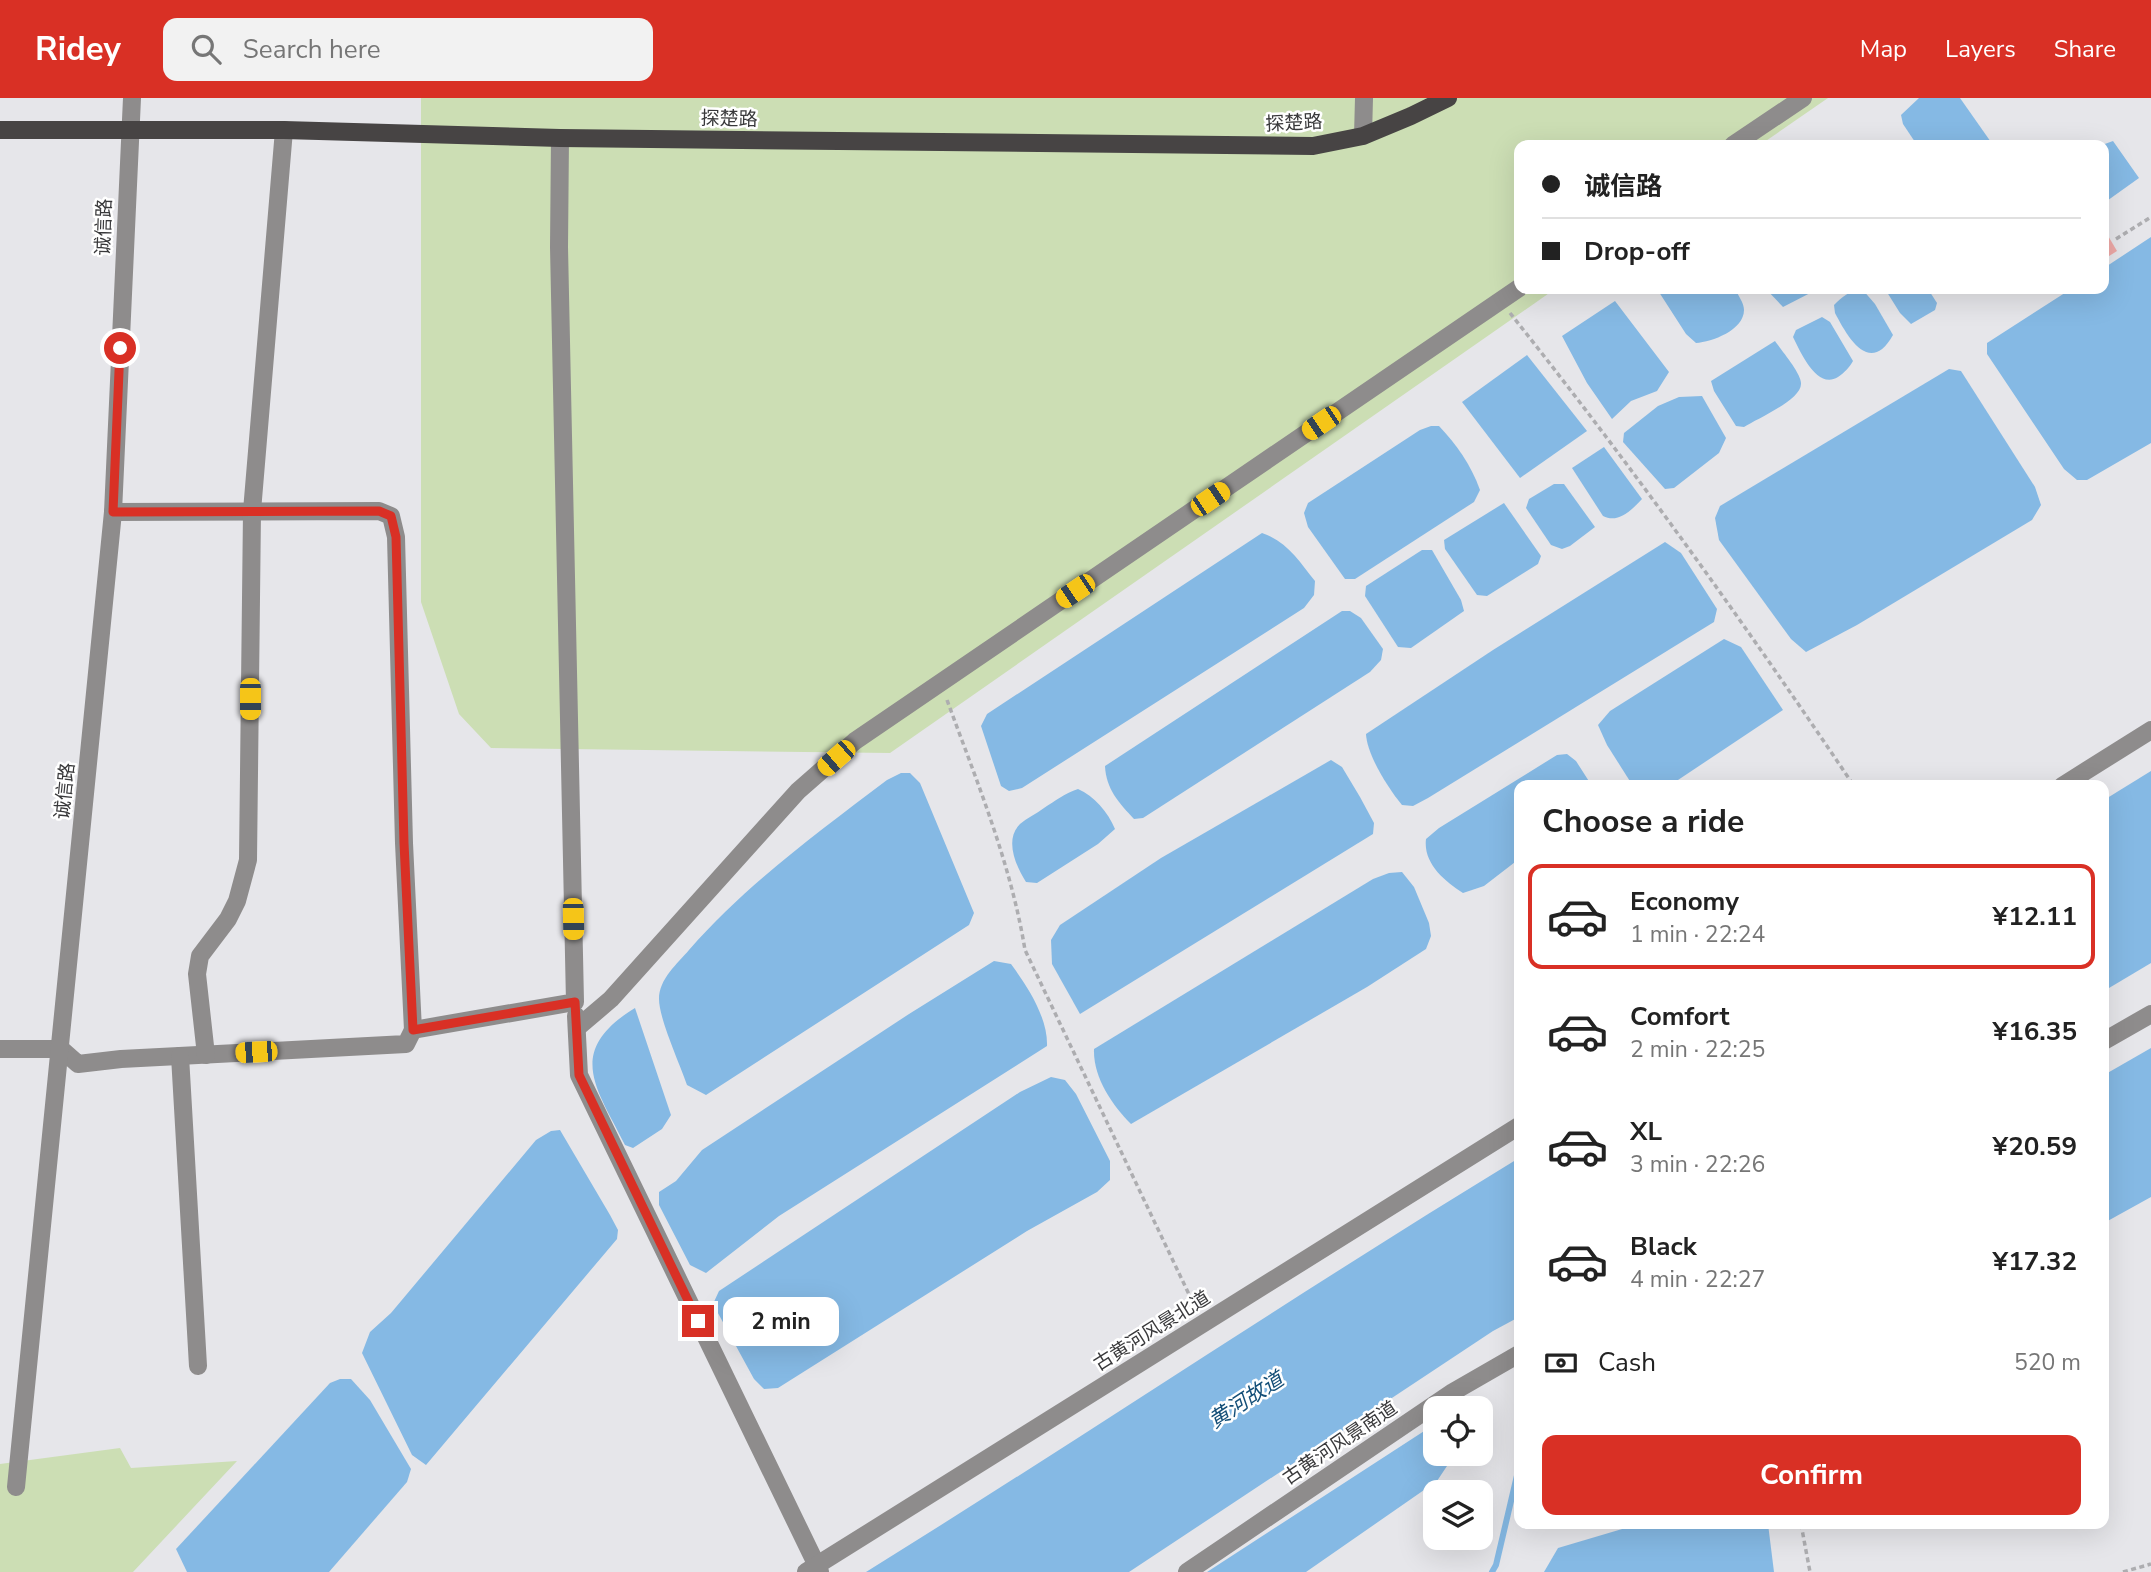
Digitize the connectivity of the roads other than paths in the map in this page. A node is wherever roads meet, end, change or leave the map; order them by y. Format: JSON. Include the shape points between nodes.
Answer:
{"nodes":[{"id":1,"x":132,"y":98,"type":"edge"},
{"id":2,"x":1364,"y":98,"type":"edge"},
{"id":3,"x":1448,"y":98,"type":"edge"},
{"id":4,"x":1803,"y":98,"type":"edge"},
{"id":5,"x":0,"y":130,"type":"edge"},
{"id":6,"x":284,"y":130,"type":"junction"},
{"id":7,"x":129,"y":131,"type":"junction"},
{"id":8,"x":1363,"y":136,"type":"junction"},
{"id":9,"x":560,"y":138,"type":"junction"},
{"id":10,"x":1740,"y":140,"type":"edge"},
{"id":11,"x":1514,"y":291,"type":"edge"},
{"id":12,"x":252,"y":511,"type":"junction"},
{"id":13,"x":113,"y":512,"type":"junction"},
{"id":14,"x":2151,"y":730,"type":"edge"},
{"id":15,"x":2072,"y":780,"type":"edge"},
{"id":16,"x":575,"y":1002,"type":"junction"},
{"id":17,"x":2151,"y":1014,"type":"edge"},
{"id":18,"x":577,"y":1028,"type":"junction"},
{"id":19,"x":413,"y":1030,"type":"junction"},
{"id":20,"x":2109,"y":1038,"type":"edge"},
{"id":21,"x":0,"y":1049,"type":"edge"},
{"id":22,"x":61,"y":1049,"type":"junction"},
{"id":23,"x":206,"y":1055,"type":"junction"},
{"id":24,"x":180,"y":1056,"type":"junction"},
{"id":25,"x":1514,"y":1129,"type":"edge"},
{"id":26,"x":1514,"y":1357,"type":"edge"},
{"id":27,"x":198,"y":1366,"type":"dead end"},
{"id":28,"x":16,"y":1487,"type":"dead end"},
{"id":29,"x":814,"y":1570,"type":"edge"},
{"id":30,"x":1187,"y":1572,"type":"edge"}],
"edges":[{"from":1,"to":7,"type":"street","name":"诚信路"},
{"from":2,"to":8,"type":"street"},
{"from":3,"to":8,"type":"main road","name":"探楚路"},
{"from":4,"to":10,"type":"street"},
{"from":5,"to":7,"type":"main road","name":"探楚路"},
{"from":6,"to":7,"type":"main road","name":"探楚路"},
{"from":6,"to":9,"type":"main road","name":"探楚路"},
{"from":6,"to":12,"type":"street"},
{"from":7,"to":13,"type":"street","name":"诚信路"},
{"from":8,"to":9,"type":"main road","name":"探楚路","via":[[1313,146]]},
{"from":9,"to":16,"type":"street"},
{"from":11,"to":18,"type":"street","via":[[855,741],[797,791],[611,999]]},
{"from":12,"to":13,"type":"street"},
{"from":12,"to":19,"type":"street","via":[[379,511],[391,516],[396,537]]},
{"from":12,"to":23,"type":"street","via":[[248,860],[237,901],[200,957],[197,974]]},
{"from":13,"to":22,"type":"street","name":"诚信路"},
{"from":14,"to":15,"type":"street"},
{"from":16,"to":18,"type":"street"},
{"from":16,"to":19,"type":"street"},
{"from":17,"to":20,"type":"street"},
{"from":18,"to":29,"type":"street","via":[[579,1075]]},
{"from":19,"to":23,"type":"street","via":[[406,1044]]},
{"from":21,"to":22,"type":"street"},
{"from":22,"to":24,"type":"street","via":[[78,1064]]},
{"from":22,"to":28,"type":"street","name":"诚信路"},
{"from":23,"to":24,"type":"street"},
{"from":24,"to":27,"type":"street"},
{"from":25,"to":29,"type":"street","name":"古黄河风景北道"},
{"from":26,"to":30,"type":"street","name":"古黄河风景南道","via":[[1453,1392]]}]}
